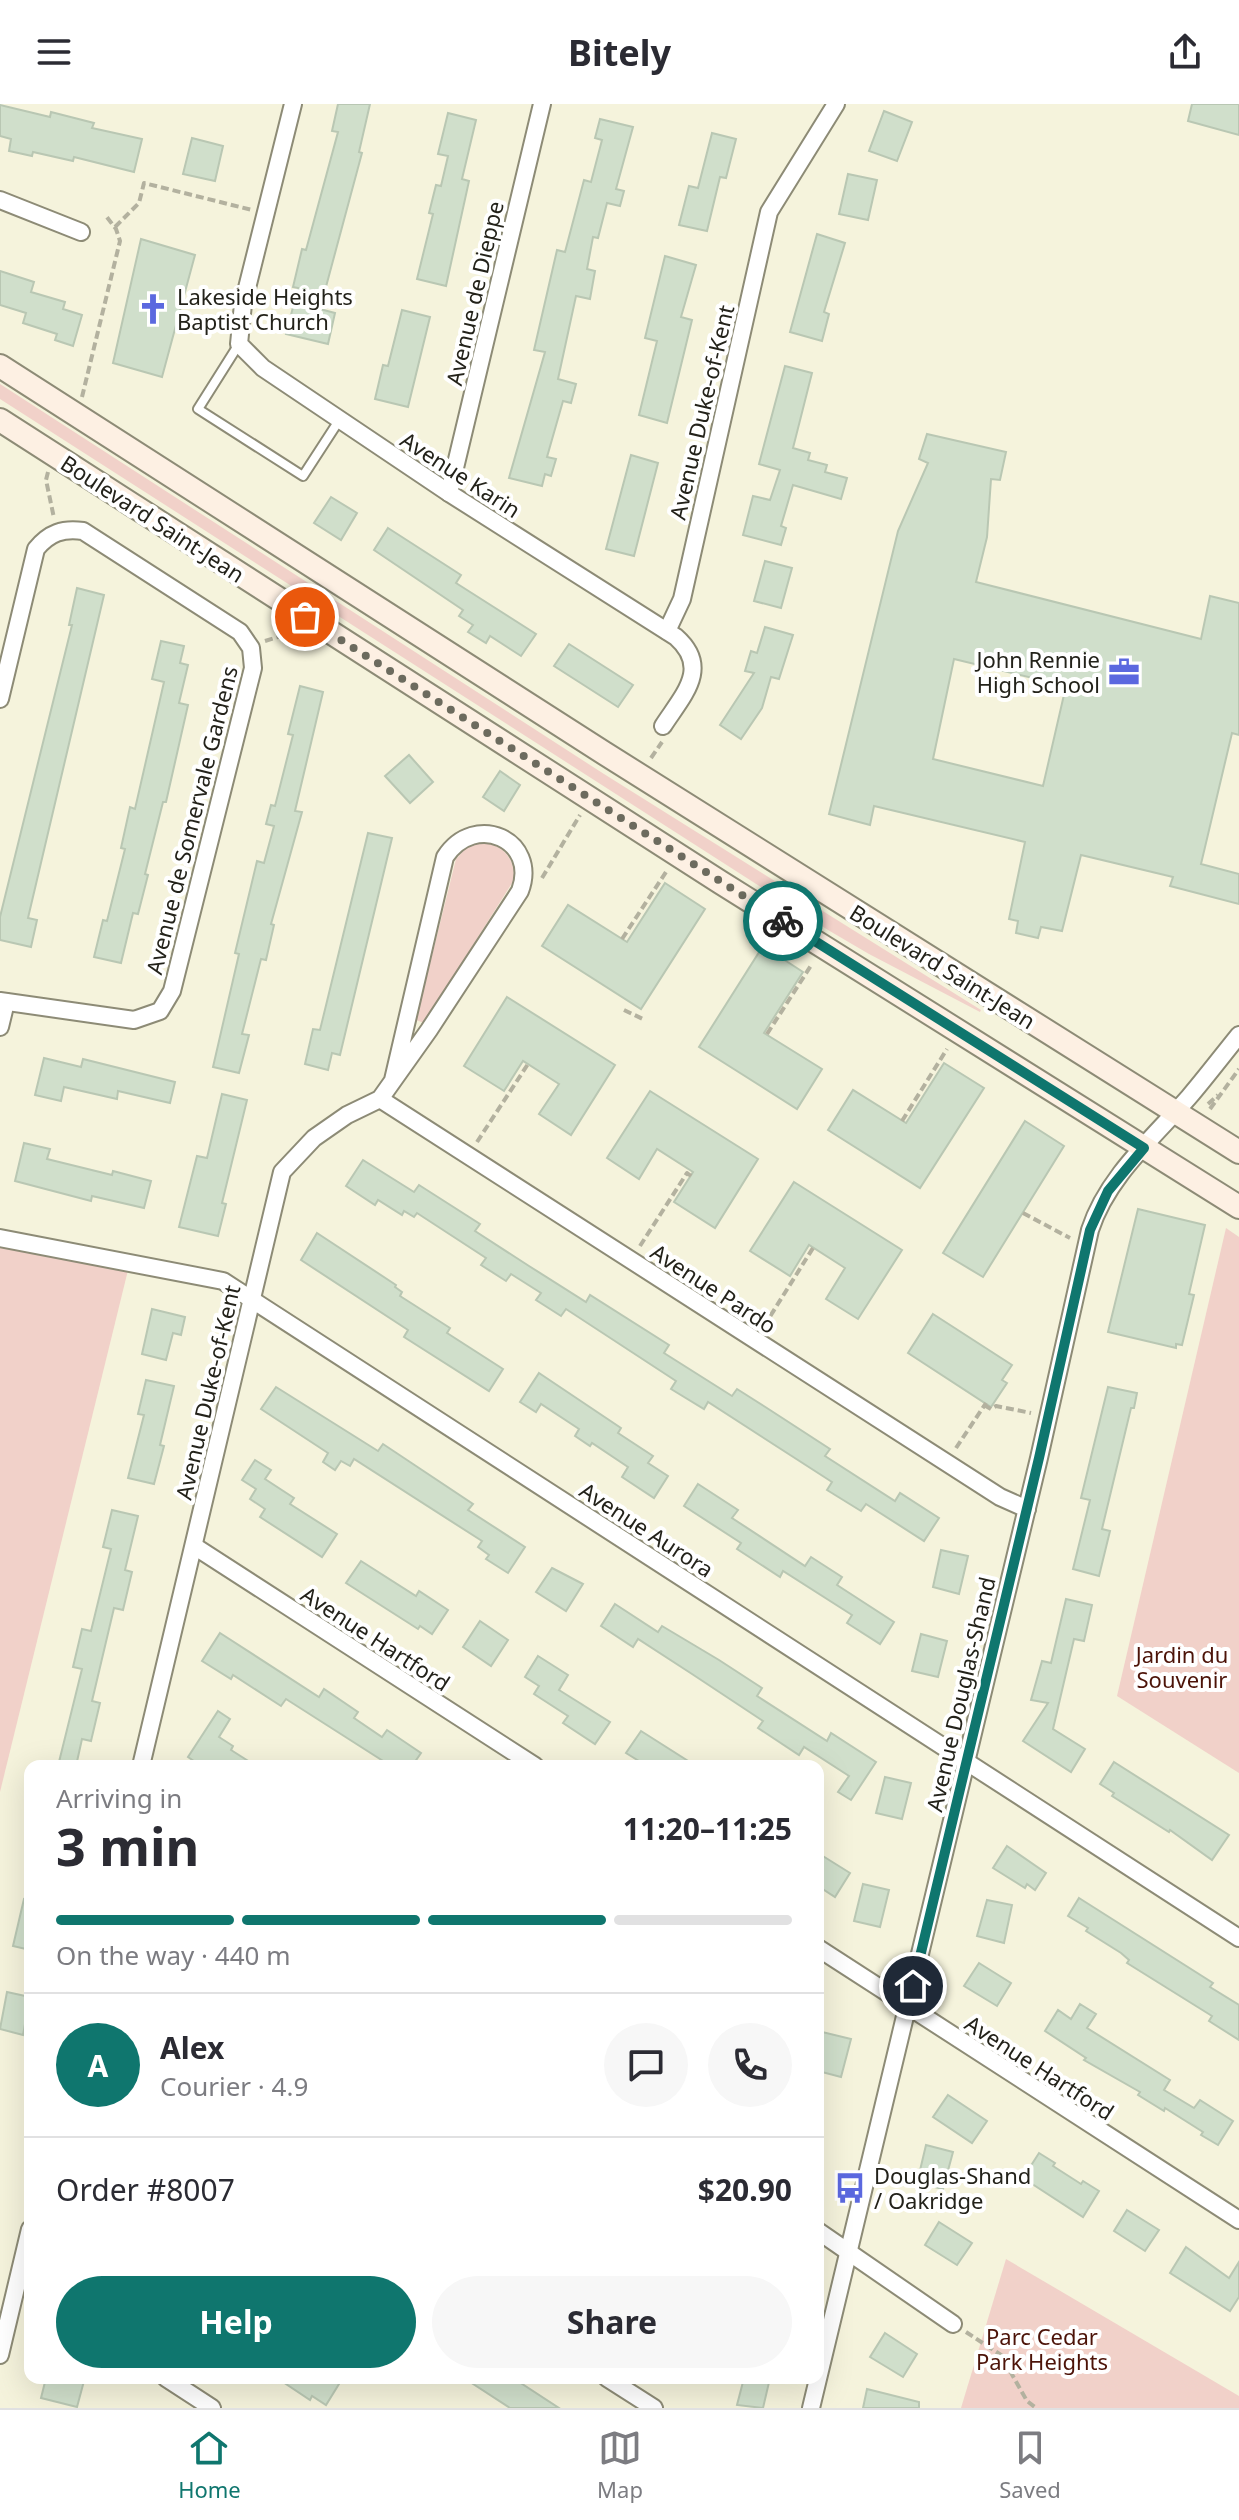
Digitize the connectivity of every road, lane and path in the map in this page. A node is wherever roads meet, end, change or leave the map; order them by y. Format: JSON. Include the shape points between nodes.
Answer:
{"nodes":[{"id":1,"x":293,"y":104,"type":"edge"},
{"id":2,"x":542,"y":104,"type":"edge"},
{"id":3,"x":836,"y":104,"type":"edge"},
{"id":4,"x":0,"y":200,"type":"edge"},
{"id":5,"x":255,"y":210,"type":"dead end"},
{"id":6,"x":106,"y":216,"type":"dead end"},
{"id":7,"x":115,"y":227,"type":"junction"},
{"id":8,"x":81,"y":232,"type":"dead end"},
{"id":9,"x":239,"y":344,"type":"junction"},
{"id":10,"x":0,"y":366,"type":"edge"},
{"id":11,"x":82,"y":396,"type":"dead end"},
{"id":12,"x":340,"y":419,"type":"junction"},
{"id":13,"x":0,"y":420,"type":"edge"},
{"id":14,"x":48,"y":473,"type":"dead end"},
{"id":15,"x":449,"y":493,"type":"junction"},
{"id":16,"x":55,"y":520,"type":"dead end"},
{"id":17,"x":667,"y":631,"type":"junction"},
{"id":18,"x":294,"y":632,"type":"dead end"},
{"id":19,"x":262,"y":642,"type":"dead end"},
{"id":20,"x":0,"y":699,"type":"edge"},
{"id":21,"x":663,"y":733,"type":"joint"},
{"id":22,"x":650,"y":760,"type":"dead end"},
{"id":23,"x":580,"y":815,"type":"dead end"},
{"id":24,"x":667,"y":870,"type":"dead end"},
{"id":25,"x":540,"y":880,"type":"dead end"},
{"id":26,"x":622,"y":939,"type":"dead end"},
{"id":27,"x":814,"y":962,"type":"dead end"},
{"id":28,"x":3,"y":1002,"type":"edge"},
{"id":29,"x":624,"y":1010,"type":"dead end"},
{"id":30,"x":645,"y":1020,"type":"dead end"},
{"id":31,"x":0,"y":1027,"type":"edge"},
{"id":32,"x":767,"y":1034,"type":"dead end"},
{"id":33,"x":1239,"y":1035,"type":"edge"},
{"id":34,"x":949,"y":1047,"type":"dead end"},
{"id":35,"x":528,"y":1064,"type":"dead end"},
{"id":36,"x":1239,"y":1069,"type":"edge"},
{"id":37,"x":393,"y":1080,"type":"junction"},
{"id":38,"x":1218,"y":1095,"type":"dead end"},
{"id":39,"x":380,"y":1099,"type":"junction"},
{"id":40,"x":1176,"y":1112,"type":"junction"},
{"id":41,"x":902,"y":1121,"type":"dead end"},
{"id":42,"x":477,"y":1142,"type":"dead end"},
{"id":43,"x":1144,"y":1148,"type":"junction"},
{"id":44,"x":1239,"y":1152,"type":"edge"},
{"id":45,"x":691,"y":1176,"type":"dead end"},
{"id":46,"x":1239,"y":1207,"type":"edge"},
{"id":47,"x":1023,"y":1213,"type":"dead end"},
{"id":48,"x":0,"y":1238,"type":"edge"},
{"id":49,"x":1071,"y":1239,"type":"dead end"},
{"id":50,"x":640,"y":1246,"type":"dead end"},
{"id":51,"x":813,"y":1248,"type":"dead end"},
{"id":52,"x":251,"y":1298,"type":"junction"},
{"id":53,"x":764,"y":1326,"type":"dead end"},
{"id":54,"x":1032,"y":1413,"type":"dead end"},
{"id":55,"x":955,"y":1449,"type":"dead end"},
{"id":56,"x":1027,"y":1509,"type":"junction"},
{"id":57,"x":194,"y":1546,"type":"junction"},
{"id":58,"x":142,"y":1760,"type":"edge"},
{"id":59,"x":526,"y":1760,"type":"edge"},
{"id":60,"x":967,"y":1763,"type":"junction"},
{"id":61,"x":1239,"y":1938,"type":"edge"},
{"id":62,"x":824,"y":1952,"type":"edge"},
{"id":63,"x":908,"y":2007,"type":"junction"},
{"id":64,"x":1239,"y":2220,"type":"edge"},
{"id":65,"x":824,"y":2235,"type":"edge"},
{"id":66,"x":849,"y":2253,"type":"junction"},
{"id":67,"x":24,"y":2285,"type":"edge"},
{"id":68,"x":953,"y":2324,"type":"joint"},
{"id":69,"x":0,"y":2355,"type":"edge"},
{"id":70,"x":824,"y":2355,"type":"edge"},
{"id":71,"x":175,"y":2384,"type":"edge"},
{"id":72,"x":616,"y":2384,"type":"edge"},
{"id":73,"x":817,"y":2384,"type":"edge"},
{"id":74,"x":1027,"y":2401,"type":"junction"},
{"id":75,"x":212,"y":2408,"type":"edge"},
{"id":76,"x":654,"y":2408,"type":"edge"},
{"id":77,"x":811,"y":2408,"type":"edge"},
{"id":78,"x":1023,"y":2408,"type":"edge"},
{"id":79,"x":1036,"y":2408,"type":"edge"}],
"edges":[{"from":1,"to":9,"type":"street","via":[[243,304]]},
{"from":2,"to":15,"type":"street","name":"Avenue de Dieppe"},
{"from":3,"to":17,"type":"street","name":"Avenue Duke-of-Kent","via":[[769,212],[682,599]]},
{"from":4,"to":8,"type":"street"},
{"from":5,"to":7,"type":"path","via":[[144,183],[139,203]]},
{"from":6,"to":7,"type":"path"},
{"from":7,"to":11,"type":"path","via":[[119,247]]},
{"from":9,"to":12,"type":"street","name":"Avenue Karin","via":[[263,368]]},
{"from":9,"to":12,"type":"lane","via":[[198,409],[303,476]]},
{"from":10,"to":40,"type":"main road","name":"Boulevard Saint-Jean"},
{"from":12,"to":15,"type":"street","name":"Avenue Karin"},
{"from":13,"to":43,"type":"main road","name":"Boulevard Saint-Jean"},
{"from":14,"to":16,"type":"path"},
{"from":15,"to":17,"type":"street","name":"Avenue Karin"},
{"from":17,"to":21,"type":"street","via":[[686,646],[694,661],[690,682]]},
{"from":18,"to":19,"type":"path"},
{"from":20,"to":28,"type":"street","name":"Avenue de Somervale Gardens","via":[[36,549],[57,532],[83,531],[240,632],[251,648],[253,668],[180,960],[160,1011],[134,1020]]},
{"from":21,"to":22,"type":"path"},
{"from":23,"to":25,"type":"path"},
{"from":24,"to":26,"type":"path"},
{"from":27,"to":32,"type":"path"},
{"from":28,"to":31,"type":"street"},
{"from":29,"to":30,"type":"path"},
{"from":33,"to":40,"type":"street","name":"Avenue Douglas-Shand"},
{"from":34,"to":41,"type":"path"},
{"from":35,"to":42,"type":"path"},
{"from":36,"to":38,"type":"path"},
{"from":37,"to":37,"type":"street","name":"Avenue Duke-of-Kent","via":[[520,891],[521,859],[495,834],[470,835],[445,857]]},
{"from":37,"to":39,"type":"street","name":"Avenue Duke-of-Kent"},
{"from":39,"to":52,"type":"street","name":"Avenue Duke-of-Kent","via":[[314,1138],[282,1172]]},
{"from":39,"to":56,"type":"street","name":"Avenue Pardo","via":[[1000,1497]]},
{"from":40,"to":43,"type":"street","name":"Avenue Douglas-Shand"},
{"from":40,"to":44,"type":"main road","name":"Boulevard Saint-Jean"},
{"from":43,"to":46,"type":"main road","name":"Boulevard Saint-Jean"},
{"from":43,"to":56,"type":"street","name":"Avenue Douglas-Shand","via":[[1108,1191],[1093,1220]]},
{"from":45,"to":50,"type":"path","via":[[687,1173]]},
{"from":47,"to":49,"type":"path"},
{"from":48,"to":52,"type":"street","name":"Avenue Aurora","via":[[223,1281]]},
{"from":51,"to":53,"type":"path"},
{"from":52,"to":57,"type":"street","name":"Avenue Duke-of-Kent"},
{"from":52,"to":60,"type":"street","name":"Avenue Aurora"},
{"from":54,"to":55,"type":"path","via":[[985,1404]]},
{"from":56,"to":60,"type":"street","name":"Avenue Douglas-Shand"},
{"from":57,"to":58,"type":"street","name":"Avenue Duke-of-Kent"},
{"from":57,"to":59,"type":"street","name":"Avenue Hartford"},
{"from":60,"to":61,"type":"street","name":"Avenue Aurora"},
{"from":60,"to":63,"type":"street","name":"Avenue Douglas-Shand"},
{"from":62,"to":63,"type":"street","name":"Avenue Hartford"},
{"from":63,"to":64,"type":"street","name":"Avenue Hartford"},
{"from":63,"to":66,"type":"street","name":"Avenue Douglas-Shand"},
{"from":65,"to":66,"type":"street"},
{"from":66,"to":68,"type":"street"},
{"from":66,"to":70,"type":"street","name":"Avenue Douglas-Shand"},
{"from":67,"to":69,"type":"street"},
{"from":68,"to":74,"type":"path","via":[[1001,2355]]},
{"from":71,"to":75,"type":"street"},
{"from":72,"to":76,"type":"street"},
{"from":73,"to":77,"type":"street","name":"Avenue Douglas-Shand"},
{"from":74,"to":78,"type":"path"},
{"from":74,"to":79,"type":"path"}]}
